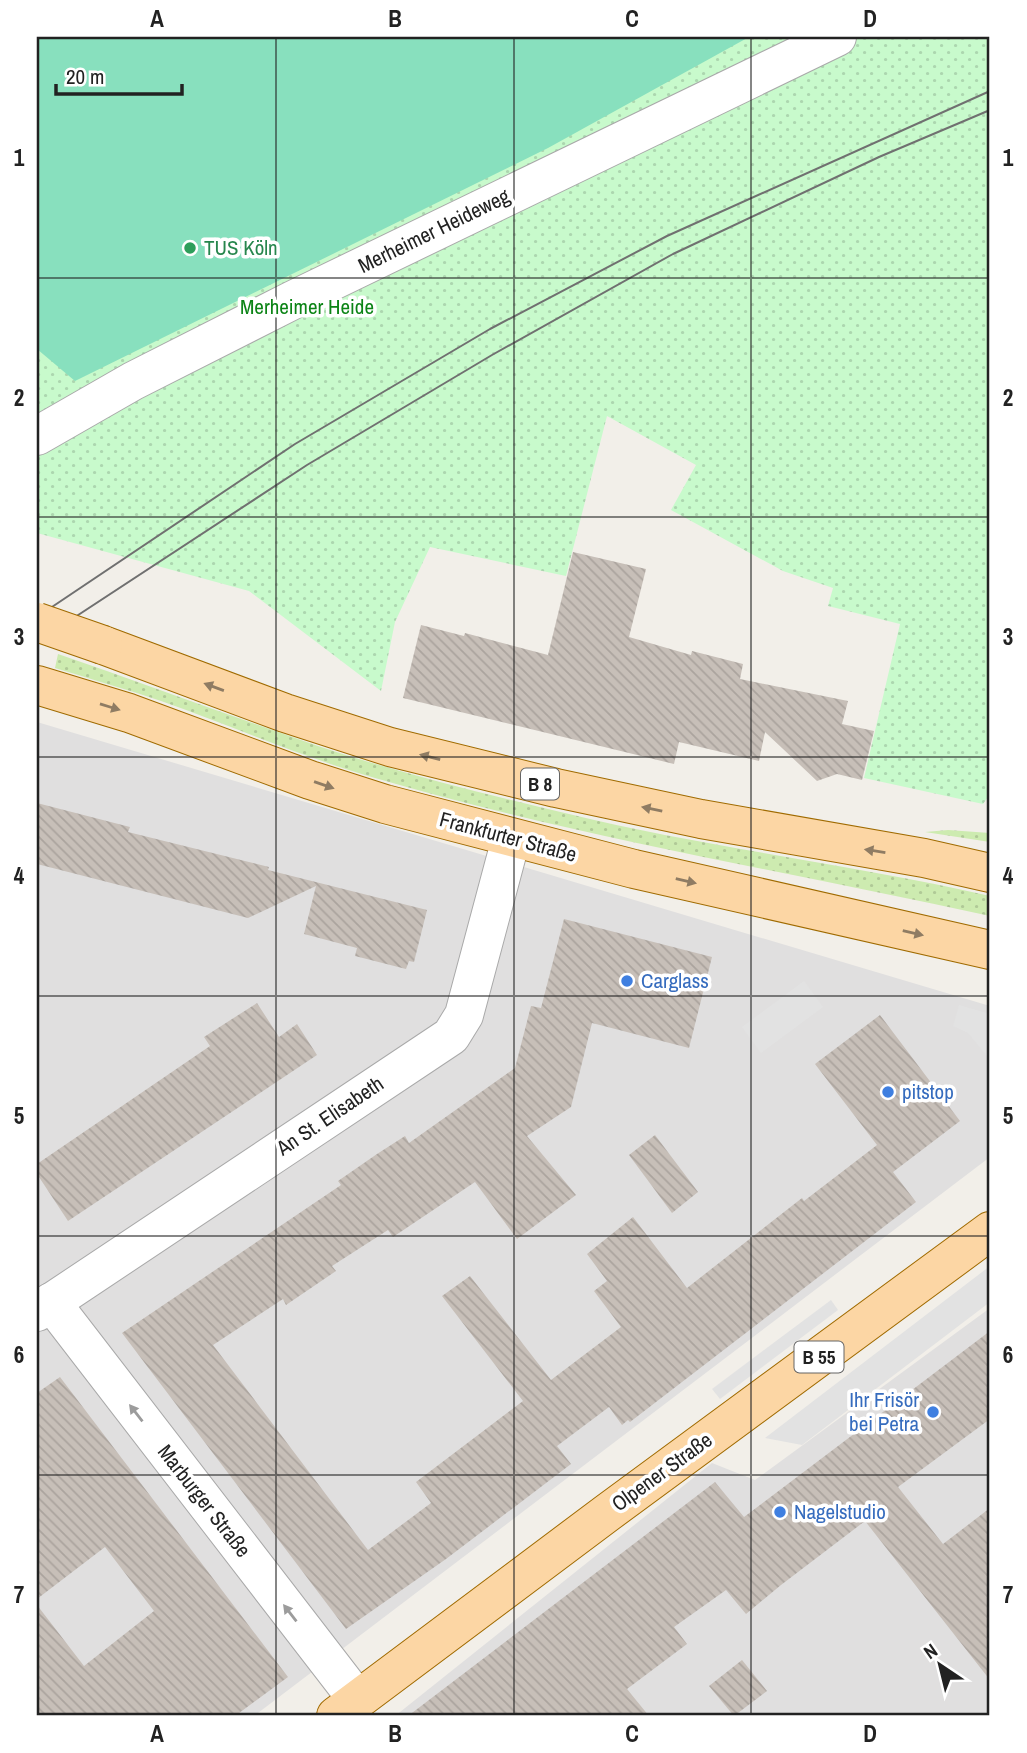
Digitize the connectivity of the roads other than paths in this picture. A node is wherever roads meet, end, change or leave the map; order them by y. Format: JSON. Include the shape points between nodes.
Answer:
{"nodes":[{"id":1,"x":837,"y":37,"type":"edge"},
{"id":2,"x":37,"y":436,"type":"edge"},
{"id":3,"x":37,"y":622,"type":"edge"},
{"id":4,"x":41,"y":686,"type":"edge"},
{"id":5,"x":511,"y":839,"type":"junction"},
{"id":6,"x":924,"y":858,"type":"junction"},
{"id":7,"x":990,"y":865,"type":"edge"},
{"id":8,"x":990,"y":873,"type":"edge"},
{"id":9,"x":990,"y":950,"type":"edge"},
{"id":10,"x":990,"y":1231,"type":"edge"},
{"id":11,"x":44,"y":1307,"type":"edge"},
{"id":12,"x":347,"y":1708,"type":"edge"}],
"edges":[{"from":1,"to":2,"type":"street","name":"Merheimer Heideweg","via":[[293,300],[133,381]]},
{"from":6,"to":3,"type":"main road","number":"B 8","one_way":true,"bridge":true,"via":[[688,817],[390,747]]},
{"from":4,"to":5,"type":"main road","name":"Frankfurter Straße","one_way":true,"via":[[176,729],[349,793]]},
{"from":5,"to":9,"type":"main road","name":"Frankfurter Straße","one_way":true},
{"from":5,"to":11,"type":"street","name":"An St. Elisabeth","via":[[464,1015],[451,1036]]},
{"from":6,"to":7,"type":"main road"},
{"from":6,"to":8,"type":"main road","number":"B 8"},
{"from":10,"to":12,"type":"main road","name":"Olpener Straße","number":"B 55"},
{"from":12,"to":11,"type":"street","name":"Marburger Straße","one_way":true}]}
